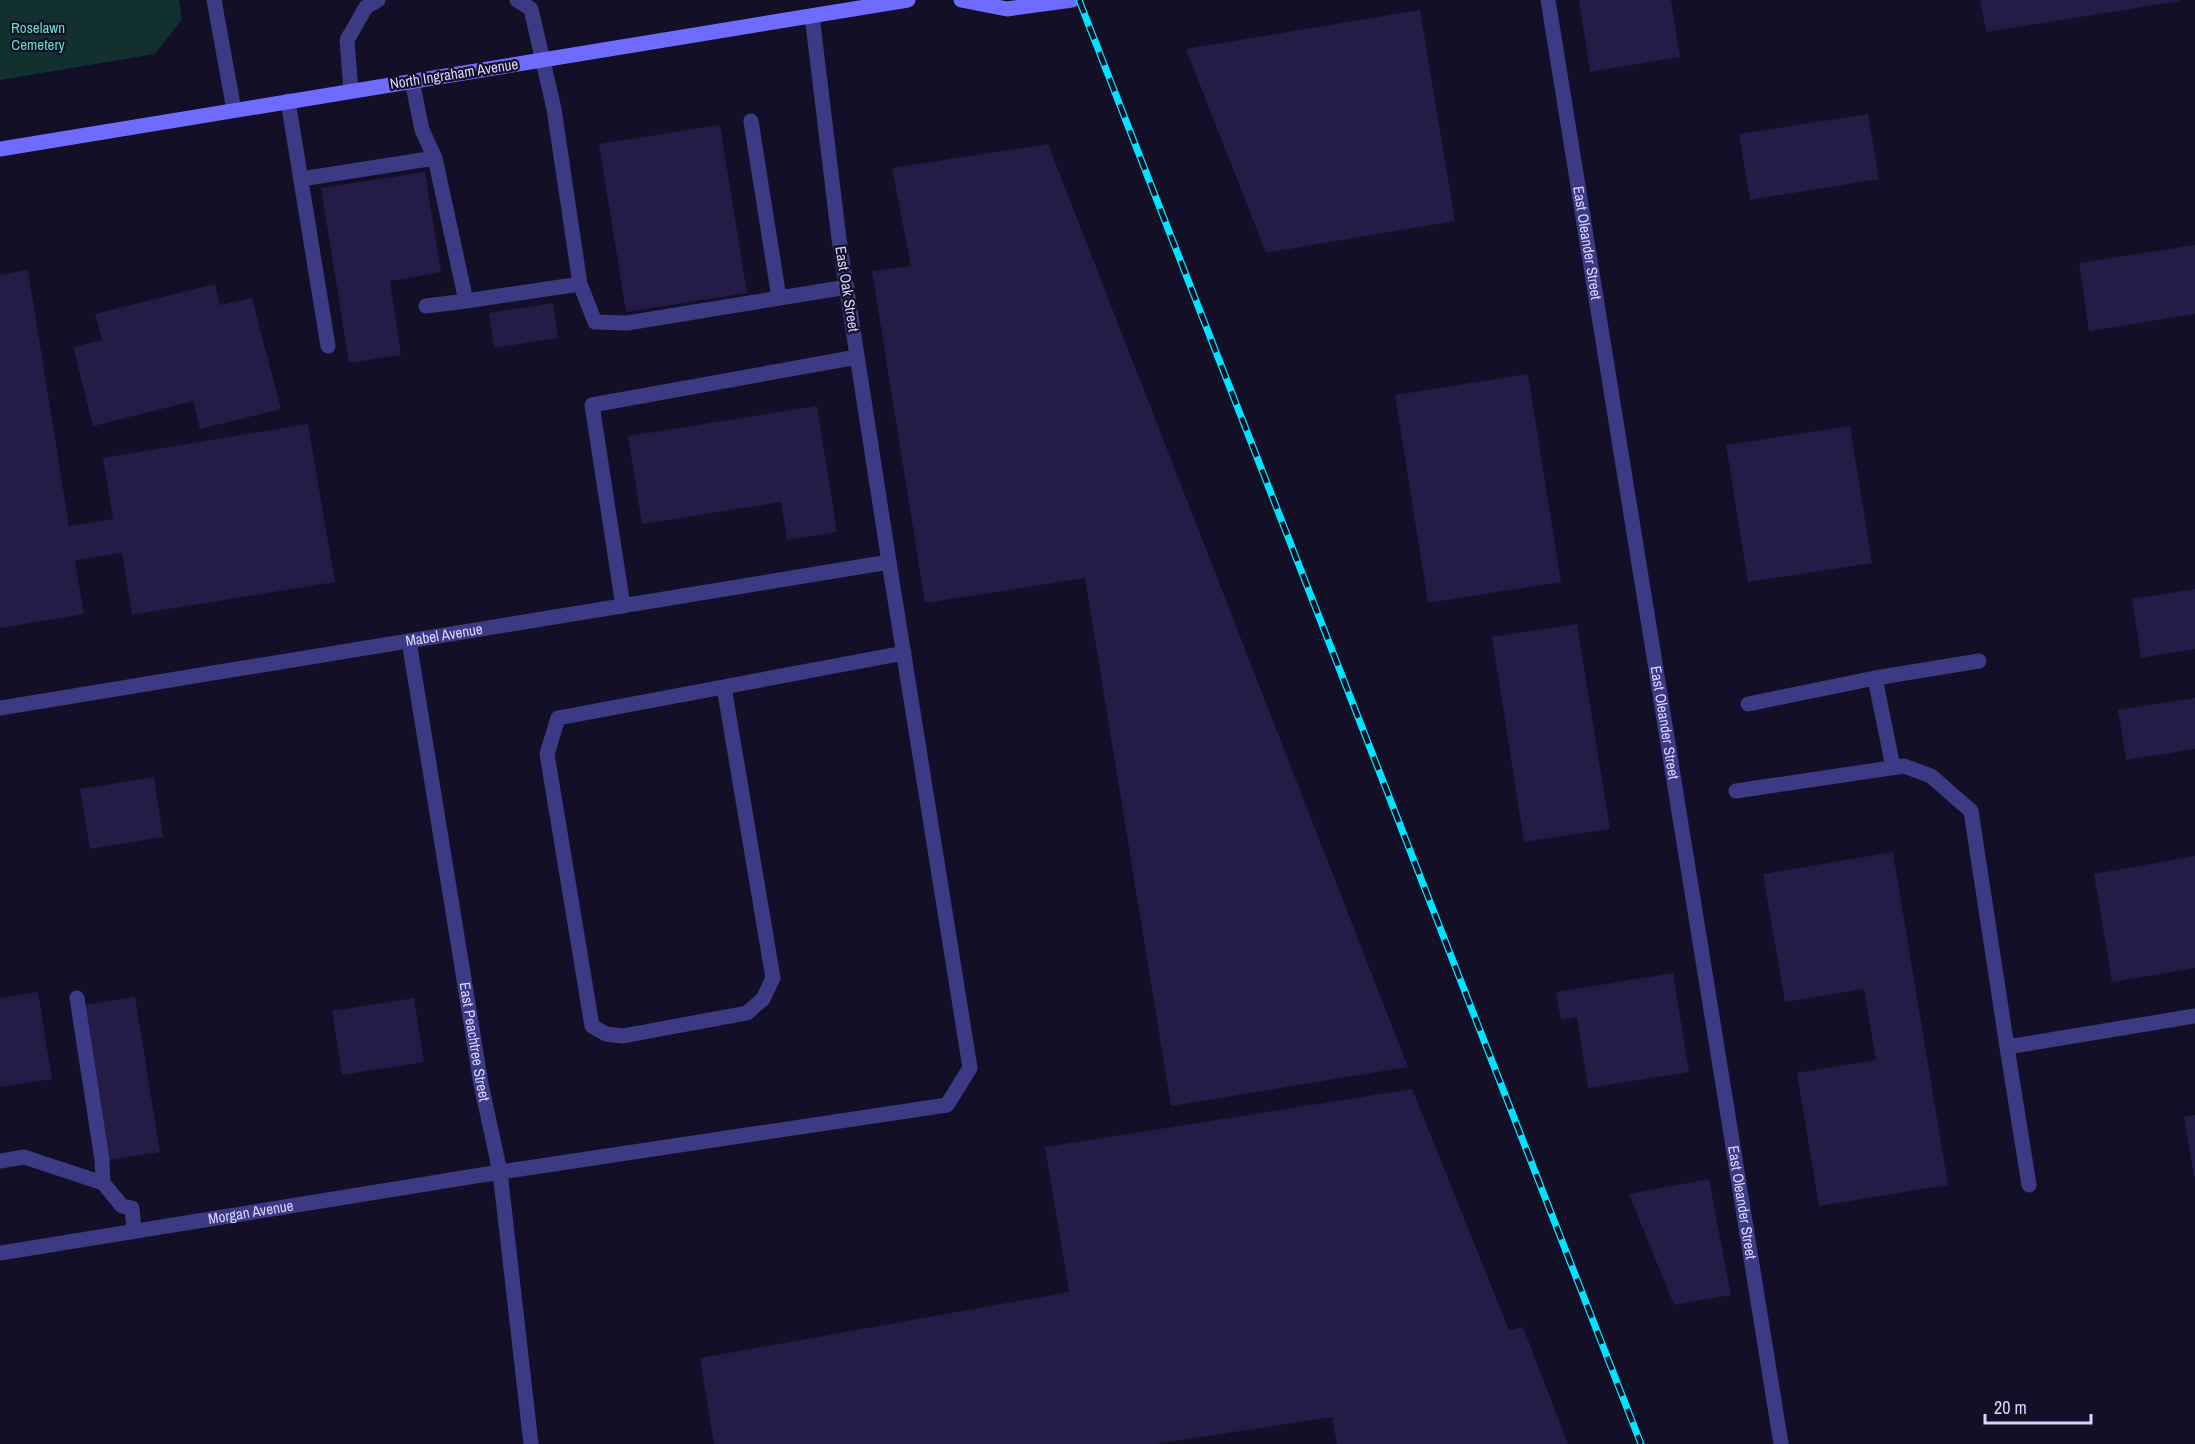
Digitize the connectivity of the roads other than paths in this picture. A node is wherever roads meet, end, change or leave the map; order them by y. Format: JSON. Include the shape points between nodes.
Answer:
{"nodes":[{"id":1,"x":213,"y":0,"type":"edge"},
{"id":2,"x":378,"y":0,"type":"edge"},
{"id":3,"x":517,"y":0,"type":"edge"},
{"id":4,"x":908,"y":0,"type":"edge"},
{"id":5,"x":961,"y":0,"type":"edge"},
{"id":6,"x":1072,"y":0,"type":"edge"},
{"id":7,"x":1548,"y":0,"type":"edge"},
{"id":8,"x":812,"y":16,"type":"junction"},
{"id":9,"x":543,"y":59,"type":"junction"},
{"id":10,"x":412,"y":81,"type":"junction"},
{"id":11,"x":351,"y":91,"type":"junction"},
{"id":12,"x":288,"y":101,"type":"junction"},
{"id":13,"x":234,"y":110,"type":"junction"},
{"id":14,"x":751,"y":121,"type":"dead end"},
{"id":15,"x":0,"y":149,"type":"edge"},
{"id":16,"x":435,"y":158,"type":"junction"},
{"id":17,"x":301,"y":179,"type":"junction"},
{"id":18,"x":580,"y":284,"type":"junction"},
{"id":19,"x":847,"y":287,"type":"junction"},
{"id":20,"x":779,"y":298,"type":"junction"},
{"id":21,"x":466,"y":301,"type":"junction"},
{"id":22,"x":426,"y":306,"type":"dead end"},
{"id":23,"x":328,"y":346,"type":"dead end"},
{"id":24,"x":857,"y":357,"type":"junction"},
{"id":25,"x":889,"y":562,"type":"junction"},
{"id":26,"x":623,"y":606,"type":"junction"},
{"id":27,"x":409,"y":641,"type":"junction"},
{"id":28,"x":904,"y":653,"type":"junction"},
{"id":29,"x":1979,"y":661,"type":"dead end"},
{"id":30,"x":1875,"y":678,"type":"junction"},
{"id":31,"x":724,"y":687,"type":"junction"},
{"id":32,"x":1748,"y":704,"type":"dead end"},
{"id":33,"x":0,"y":708,"type":"edge"},
{"id":34,"x":1893,"y":767,"type":"junction"},
{"id":35,"x":1736,"y":791,"type":"dead end"},
{"id":36,"x":77,"y":998,"type":"dead end"},
{"id":37,"x":2195,"y":1016,"type":"edge"},
{"id":38,"x":2007,"y":1047,"type":"junction"},
{"id":39,"x":0,"y":1161,"type":"edge"},
{"id":40,"x":500,"y":1172,"type":"junction"},
{"id":41,"x":103,"y":1183,"type":"junction"},
{"id":42,"x":2029,"y":1185,"type":"dead end"},
{"id":43,"x":134,"y":1231,"type":"junction"},
{"id":44,"x":0,"y":1253,"type":"edge"},
{"id":45,"x":531,"y":1444,"type":"edge"},
{"id":46,"x":1781,"y":1444,"type":"edge"}],
"edges":[{"from":1,"to":13,"type":"street"},
{"from":2,"to":11,"type":"street","via":[[366,7],[347,40]]},
{"from":3,"to":9,"type":"street","via":[[531,9]]},
{"from":4,"to":8,"type":"street","name":"North Ingraham Avenue"},
{"from":5,"to":6,"type":"street","via":[[1007,9]]},
{"from":7,"to":46,"type":"street","name":"East Oleander Street"},
{"from":8,"to":9,"type":"street","name":"North Ingraham Avenue"},
{"from":8,"to":19,"type":"street","name":"East Oak Street"},
{"from":9,"to":10,"type":"street","name":"North Ingraham Avenue"},
{"from":9,"to":18,"type":"street"},
{"from":10,"to":11,"type":"street","name":"North Ingraham Avenue"},
{"from":10,"to":16,"type":"street","via":[[422,130]]},
{"from":11,"to":12,"type":"street","name":"North Ingraham Avenue"},
{"from":12,"to":13,"type":"street","name":"North Ingraham Avenue"},
{"from":12,"to":17,"type":"street"},
{"from":13,"to":15,"type":"street","name":"North Ingraham Avenue"},
{"from":14,"to":20,"type":"street"},
{"from":16,"to":17,"type":"street"},
{"from":16,"to":21,"type":"street"},
{"from":17,"to":23,"type":"street"},
{"from":18,"to":20,"type":"street","via":[[595,322],[627,323]]},
{"from":18,"to":21,"type":"street"},
{"from":19,"to":20,"type":"street"},
{"from":19,"to":24,"type":"street","name":"East Oak Street"},
{"from":21,"to":22,"type":"street"},
{"from":24,"to":25,"type":"street","name":"East Oak Street"},
{"from":24,"to":26,"type":"street","via":[[592,405]]},
{"from":25,"to":26,"type":"street","name":"Mabel Avenue"},
{"from":25,"to":28,"type":"street","name":"East Oak Street"},
{"from":26,"to":27,"type":"street","name":"Mabel Avenue"},
{"from":27,"to":33,"type":"street","name":"Mabel Avenue"},
{"from":27,"to":40,"type":"street","name":"East Peachtree Street"},
{"from":28,"to":31,"type":"street"},
{"from":28,"to":40,"type":"street","name":"Morgan Avenue","via":[[970,1068],[947,1105]]},
{"from":29,"to":30,"type":"street"},
{"from":30,"to":32,"type":"street"},
{"from":30,"to":34,"type":"street"},
{"from":31,"to":31,"type":"street","via":[[558,718],[547,754],[592,1026],[606,1034],[623,1036],[747,1013],[763,999],[773,978]]},
{"from":34,"to":35,"type":"street"},
{"from":34,"to":38,"type":"street","via":[[1904,766],[1931,776],[1971,811]]},
{"from":36,"to":41,"type":"street"},
{"from":37,"to":38,"type":"street"},
{"from":38,"to":42,"type":"street"},
{"from":39,"to":41,"type":"street","via":[[24,1157]]},
{"from":40,"to":43,"type":"street","name":"Morgan Avenue"},
{"from":40,"to":45,"type":"street","name":"East Peachtree Street"},
{"from":41,"to":43,"type":"street","via":[[122,1206],[132,1208]]},
{"from":43,"to":44,"type":"street","name":"Morgan Avenue"}]}
